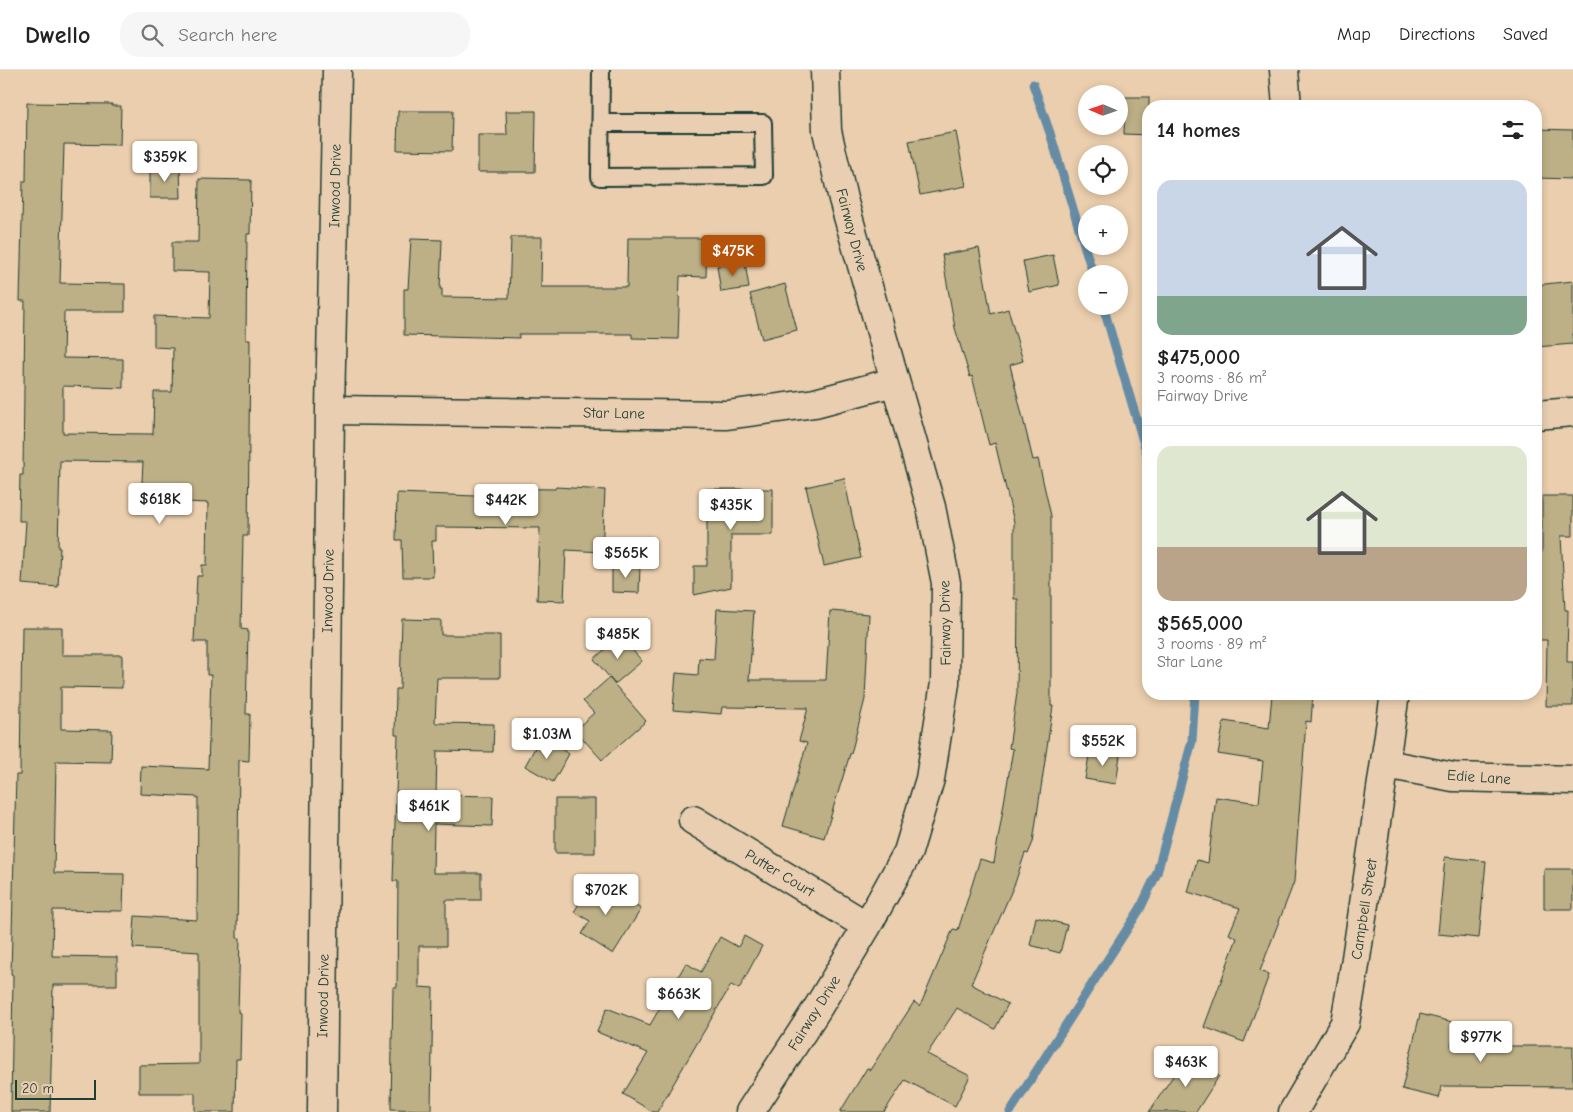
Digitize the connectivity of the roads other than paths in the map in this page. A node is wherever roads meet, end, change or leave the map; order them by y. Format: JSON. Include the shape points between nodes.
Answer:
{"nodes":[{"id":1,"x":337,"y":70,"type":"edge"},
{"id":2,"x":601,"y":70,"type":"edge"},
{"id":3,"x":825,"y":70,"type":"edge"},
{"id":4,"x":1284,"y":70,"type":"edge"},
{"id":5,"x":1286,"y":100,"type":"edge"},
{"id":6,"x":600,"y":123,"type":"junction"},
{"id":7,"x":894,"y":382,"type":"junction"},
{"id":8,"x":330,"y":410,"type":"junction"},
{"id":9,"x":1573,"y":412,"type":"edge"},
{"id":10,"x":1542,"y":415,"type":"edge"},
{"id":11,"x":1394,"y":700,"type":"edge"},
{"id":12,"x":1386,"y":764,"type":"junction"},
{"id":13,"x":1573,"y":780,"type":"edge"},
{"id":14,"x":693,"y":820,"type":"dead end"},
{"id":15,"x":867,"y":926,"type":"junction"},
{"id":16,"x":322,"y":1112,"type":"edge"},
{"id":17,"x":750,"y":1112,"type":"edge"},
{"id":18,"x":1293,"y":1112,"type":"edge"}],
"edges":[{"from":1,"to":8,"type":"street","name":"Inwood Drive"},
{"from":2,"to":6,"type":"lane"},
{"from":3,"to":7,"type":"street","name":"Fairway Drive","via":[[827,131]]},
{"from":4,"to":5,"type":"street"},
{"from":6,"to":6,"type":"lane","via":[[600,177],[764,176],[763,123]]},
{"from":7,"to":8,"type":"street","name":"Star Lane","via":[[815,403],[727,414]]},
{"from":7,"to":15,"type":"street","name":"Fairway Drive","via":[[931,507],[946,583],[945,683],[930,779],[908,852]]},
{"from":8,"to":16,"type":"street","name":"Inwood Drive"},
{"from":9,"to":10,"type":"street"},
{"from":11,"to":12,"type":"street","name":"Campbell Street"},
{"from":12,"to":13,"type":"street","name":"Edie Lane","via":[[1453,777]]},
{"from":12,"to":18,"type":"street","name":"Campbell Street","via":[[1345,1023]]},
{"from":14,"to":15,"type":"street","name":"Putter Court"},
{"from":15,"to":17,"type":"street","name":"Fairway Drive"}]}
